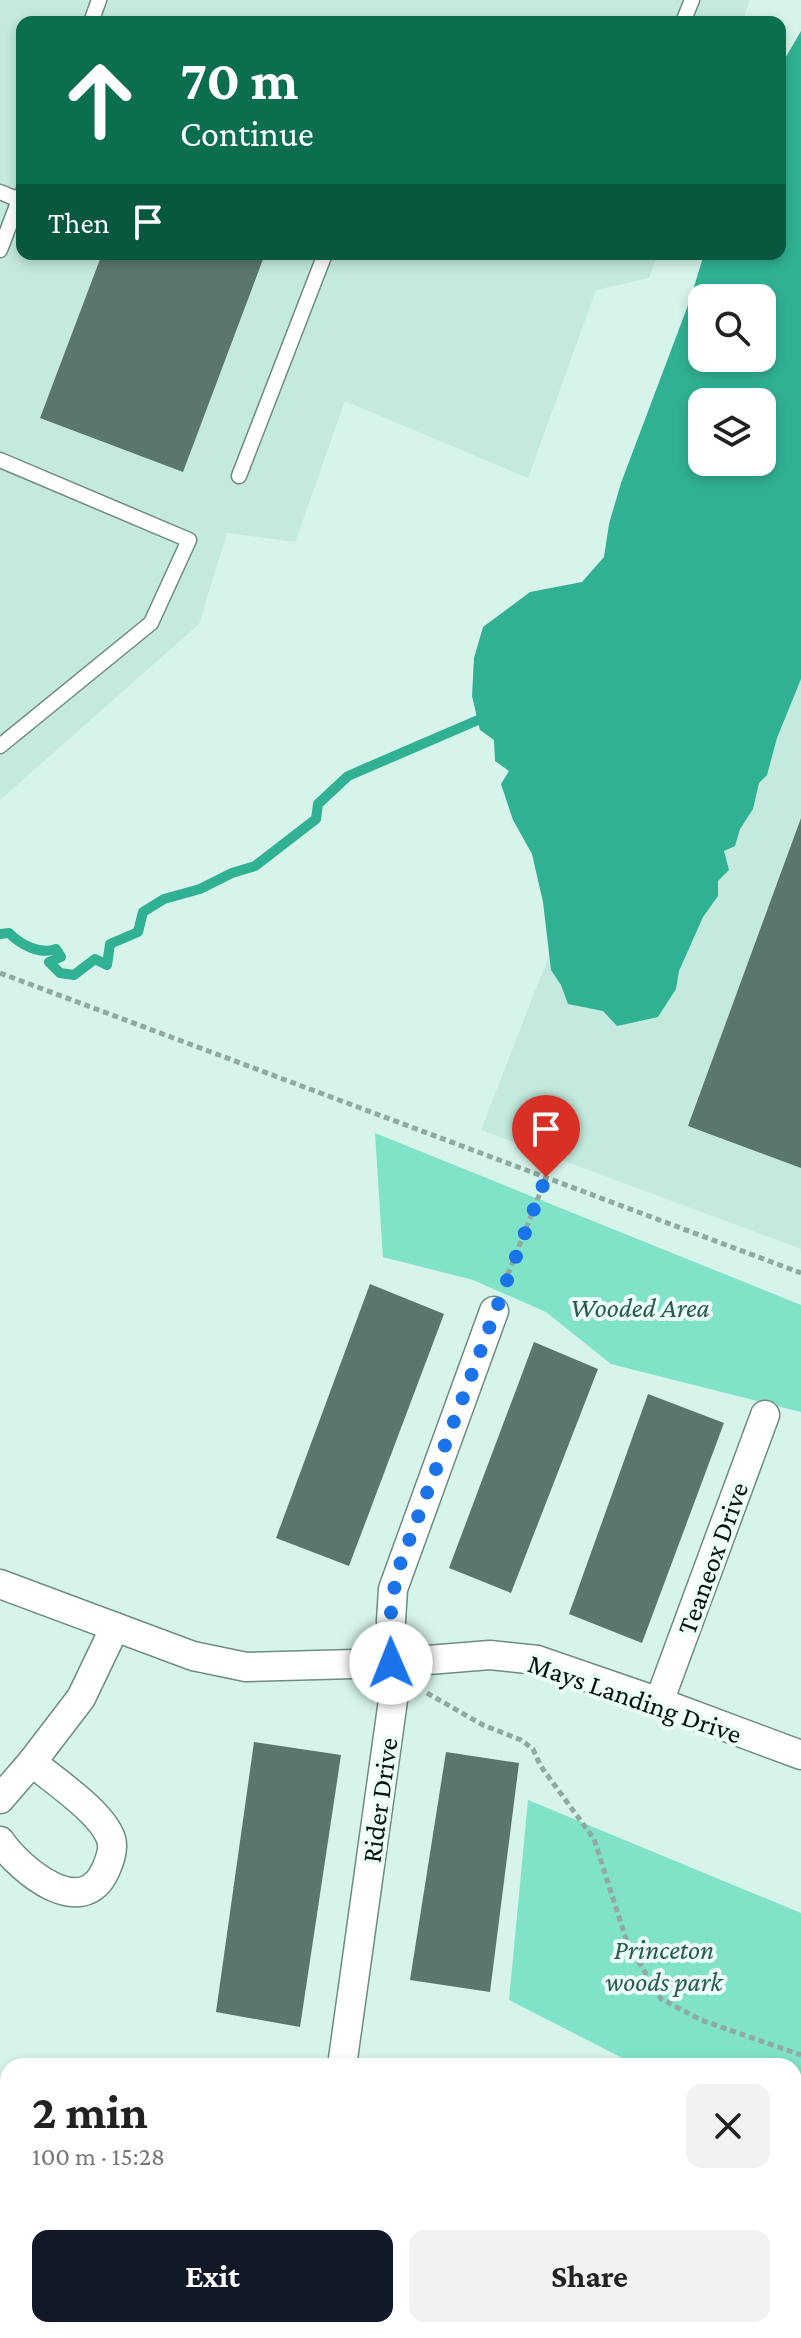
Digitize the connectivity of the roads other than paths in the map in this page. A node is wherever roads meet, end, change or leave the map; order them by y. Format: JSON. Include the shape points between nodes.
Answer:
{"nodes":[{"id":1,"x":16,"y":209,"type":"edge"},
{"id":2,"x":0,"y":250,"type":"edge"},
{"id":3,"x":323,"y":260,"type":"edge"},
{"id":4,"x":0,"y":460,"type":"edge"},
{"id":5,"x":239,"y":476,"type":"dead end"},
{"id":6,"x":0,"y":746,"type":"edge"},
{"id":7,"x":494,"y":1311,"type":"road end"},
{"id":8,"x":765,"y":1415,"type":"dead end"},
{"id":9,"x":0,"y":1584,"type":"edge"},
{"id":10,"x":115,"y":1627,"type":"junction"},
{"id":11,"x":391,"y":1663,"type":"junction"},
{"id":12,"x":659,"y":1702,"type":"junction"},
{"id":13,"x":801,"y":1755,"type":"edge"},
{"id":14,"x":32,"y":1762,"type":"junction"},
{"id":15,"x":0,"y":1799,"type":"edge"},
{"id":16,"x":0,"y":1841,"type":"edge"},
{"id":17,"x":343,"y":2058,"type":"edge"}],
"edges":[{"from":1,"to":2,"type":"lane"},
{"from":3,"to":5,"type":"lane"},
{"from":4,"to":6,"type":"lane","via":[[189,540],[151,623]]},
{"from":7,"to":11,"type":"street","name":"Rider Drive","via":[[398,1570],[391,1605]]},
{"from":8,"to":12,"type":"street","name":"Teaneox Drive"},
{"from":9,"to":10,"type":"street","name":"Mays Landing Drive"},
{"from":10,"to":11,"type":"street","name":"Mays Landing Drive","via":[[193,1656],[246,1667]]},
{"from":10,"to":14,"type":"street","via":[[81,1698]]},
{"from":11,"to":12,"type":"street","name":"Mays Landing Drive","via":[[490,1655],[537,1660]]},
{"from":11,"to":17,"type":"street","name":"Rider Drive","via":[[394,1693]]},
{"from":12,"to":13,"type":"street","name":"Mays Landing Drive"},
{"from":14,"to":15,"type":"street"},
{"from":14,"to":16,"type":"street","via":[[103,1824],[112,1841],[105,1872],[90,1888],[68,1892],[35,1878]]}]}
